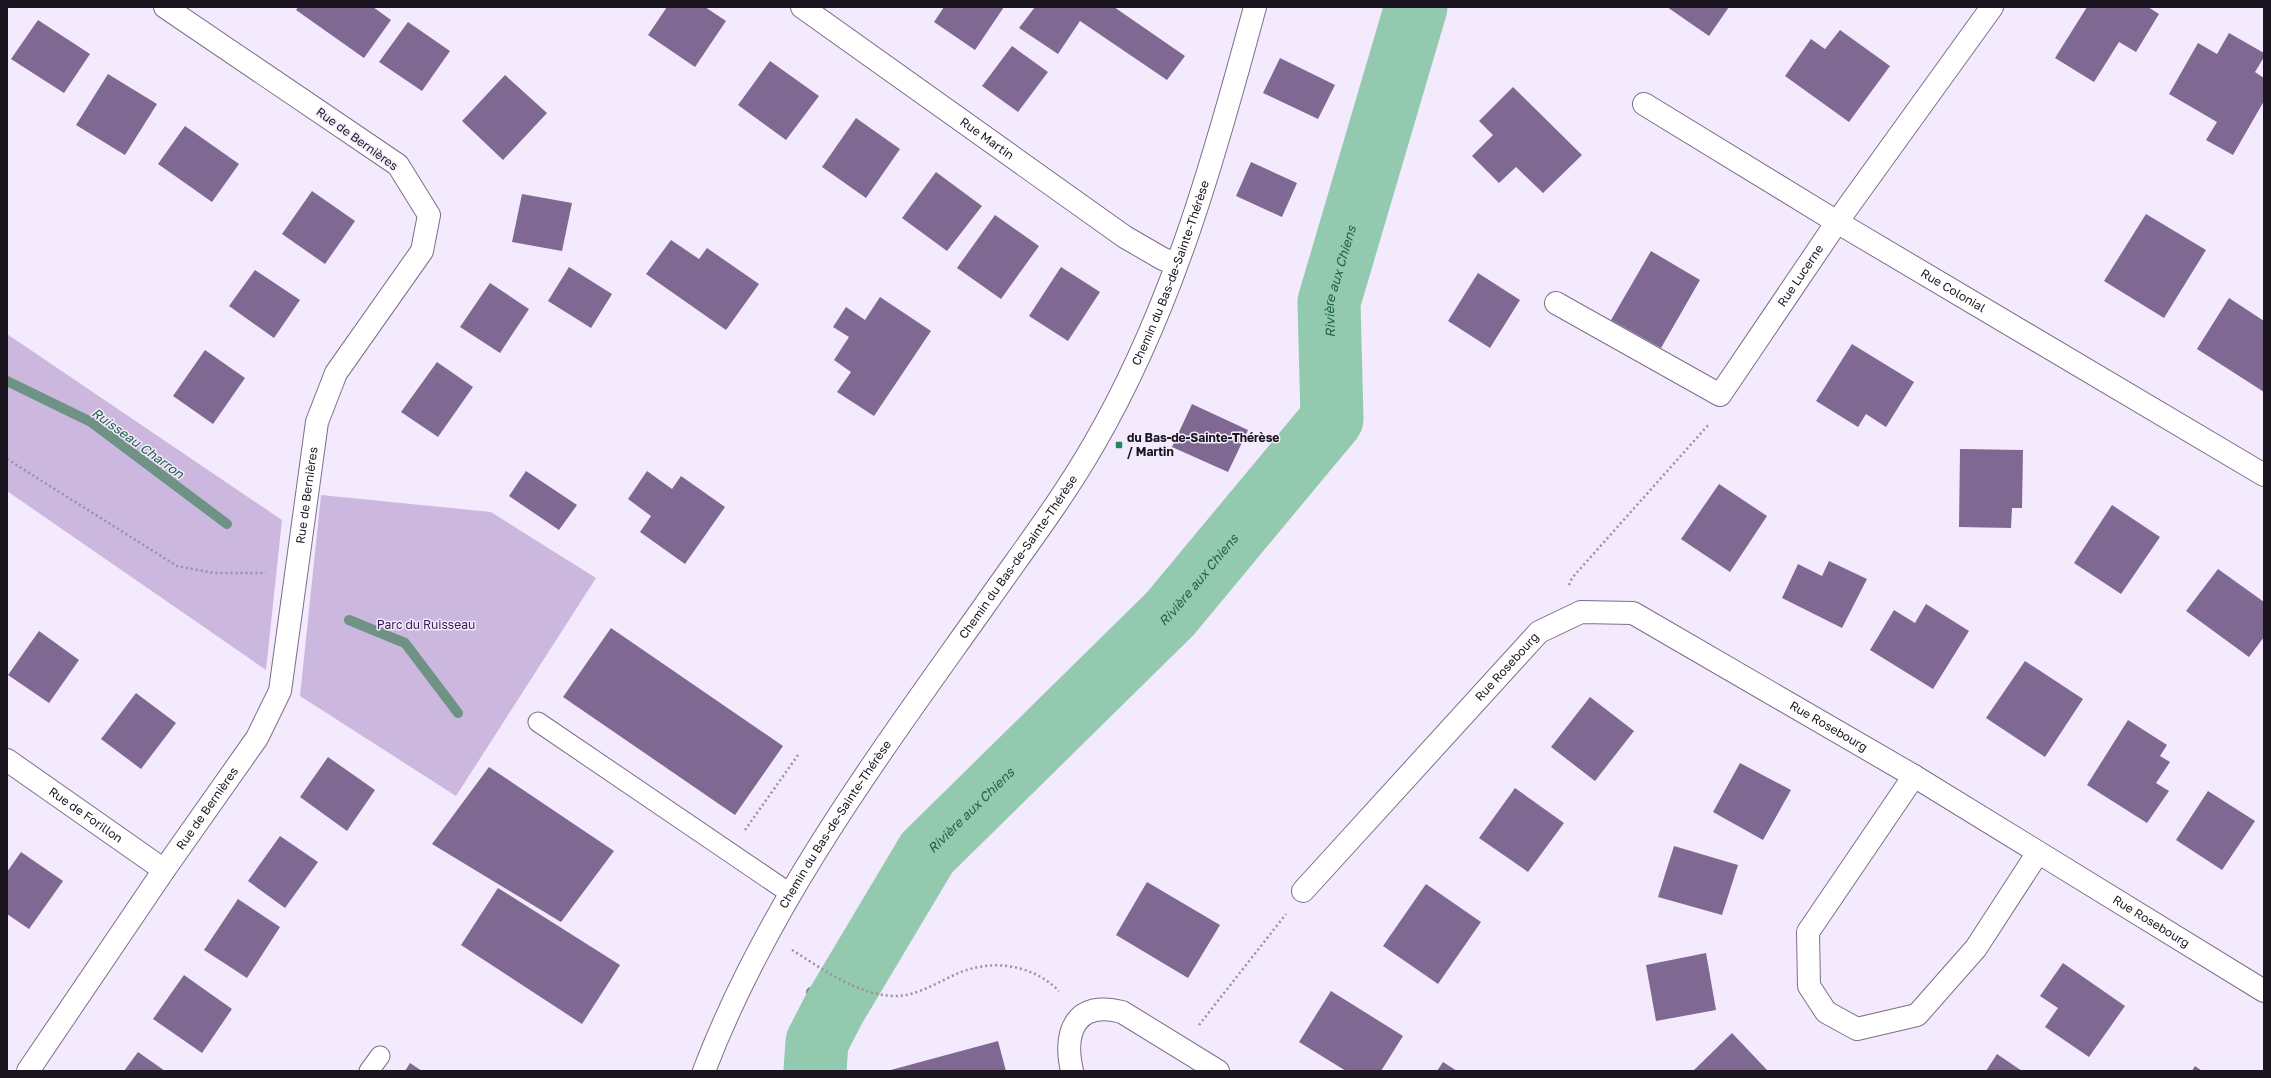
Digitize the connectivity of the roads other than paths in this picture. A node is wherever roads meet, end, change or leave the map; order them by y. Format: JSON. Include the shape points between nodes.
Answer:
{"nodes":[{"id":1,"x":165,"y":7,"type":"edge"},
{"id":2,"x":802,"y":7,"type":"edge"},
{"id":3,"x":1256,"y":7,"type":"edge"},
{"id":4,"x":1992,"y":7,"type":"edge"},
{"id":5,"x":1644,"y":104,"type":"dead end"},
{"id":6,"x":1837,"y":222,"type":"junction"},
{"id":7,"x":1176,"y":264,"type":"junction"},
{"id":8,"x":1556,"y":303,"type":"dead end"},
{"id":9,"x":2264,"y":475,"type":"edge"},
{"id":10,"x":538,"y":722,"type":"dead end"},
{"id":11,"x":7,"y":760,"type":"edge"},
{"id":12,"x":1914,"y":776,"type":"junction"},
{"id":13,"x":2037,"y":854,"type":"junction"},
{"id":14,"x":164,"y":870,"type":"junction"},
{"id":15,"x":1303,"y":891,"type":"dead end"},
{"id":16,"x":792,"y":894,"type":"junction"},
{"id":17,"x":2264,"y":991,"type":"edge"},
{"id":18,"x":380,"y":1056,"type":"dead end"},
{"id":19,"x":28,"y":1071,"type":"edge"},
{"id":20,"x":369,"y":1071,"type":"edge"},
{"id":21,"x":704,"y":1071,"type":"edge"},
{"id":22,"x":1072,"y":1071,"type":"edge"},
{"id":23,"x":1218,"y":1071,"type":"edge"}],
"edges":[{"from":1,"to":14,"type":"street","name":"Rue de Bernières","via":[[398,165],[429,215],[422,251],[336,373],[317,422],[280,691],[257,738]]},
{"from":2,"to":7,"type":"street","name":"Rue Martin","via":[[1125,237]]},
{"from":3,"to":7,"type":"street","name":"Chemin du Bas-de-Sainte-Thérèse","via":[[1231,96]]},
{"from":4,"to":6,"type":"street","name":"Rue Lucerne"},
{"from":5,"to":6,"type":"street","name":"Rue Colonial"},
{"from":6,"to":8,"type":"street","name":"Rue Lucerne","via":[[1720,395]]},
{"from":6,"to":9,"type":"street","name":"Rue Colonial"},
{"from":7,"to":16,"type":"street","name":"Chemin du Bas-de-Sainte-Thérèse","via":[[1138,360],[1090,452],[1059,501],[864,780]]},
{"from":10,"to":16,"type":"lane"},
{"from":11,"to":14,"type":"street","name":"Rue de Forillon"},
{"from":12,"to":13,"type":"street","name":"Rue Rosebourg"},
{"from":12,"to":13,"type":"street","via":[[1808,932],[1809,986],[1826,1012],[1857,1029],[1917,1015],[1976,948]]},
{"from":12,"to":15,"type":"street","name":"Rue Rosebourg","via":[[1633,612],[1580,612],[1539,632]]},
{"from":13,"to":17,"type":"street","name":"Rue Rosebourg"},
{"from":14,"to":19,"type":"street","name":"Rue de Bernières"},
{"from":16,"to":21,"type":"street","name":"Chemin du Bas-de-Sainte-Thérèse","via":[[767,934],[737,992]]},
{"from":18,"to":20,"type":"lane"},
{"from":22,"to":23,"type":"street","via":[[1069,1038],[1073,1026],[1092,1010],[1108,1008],[1122,1012]]}]}
